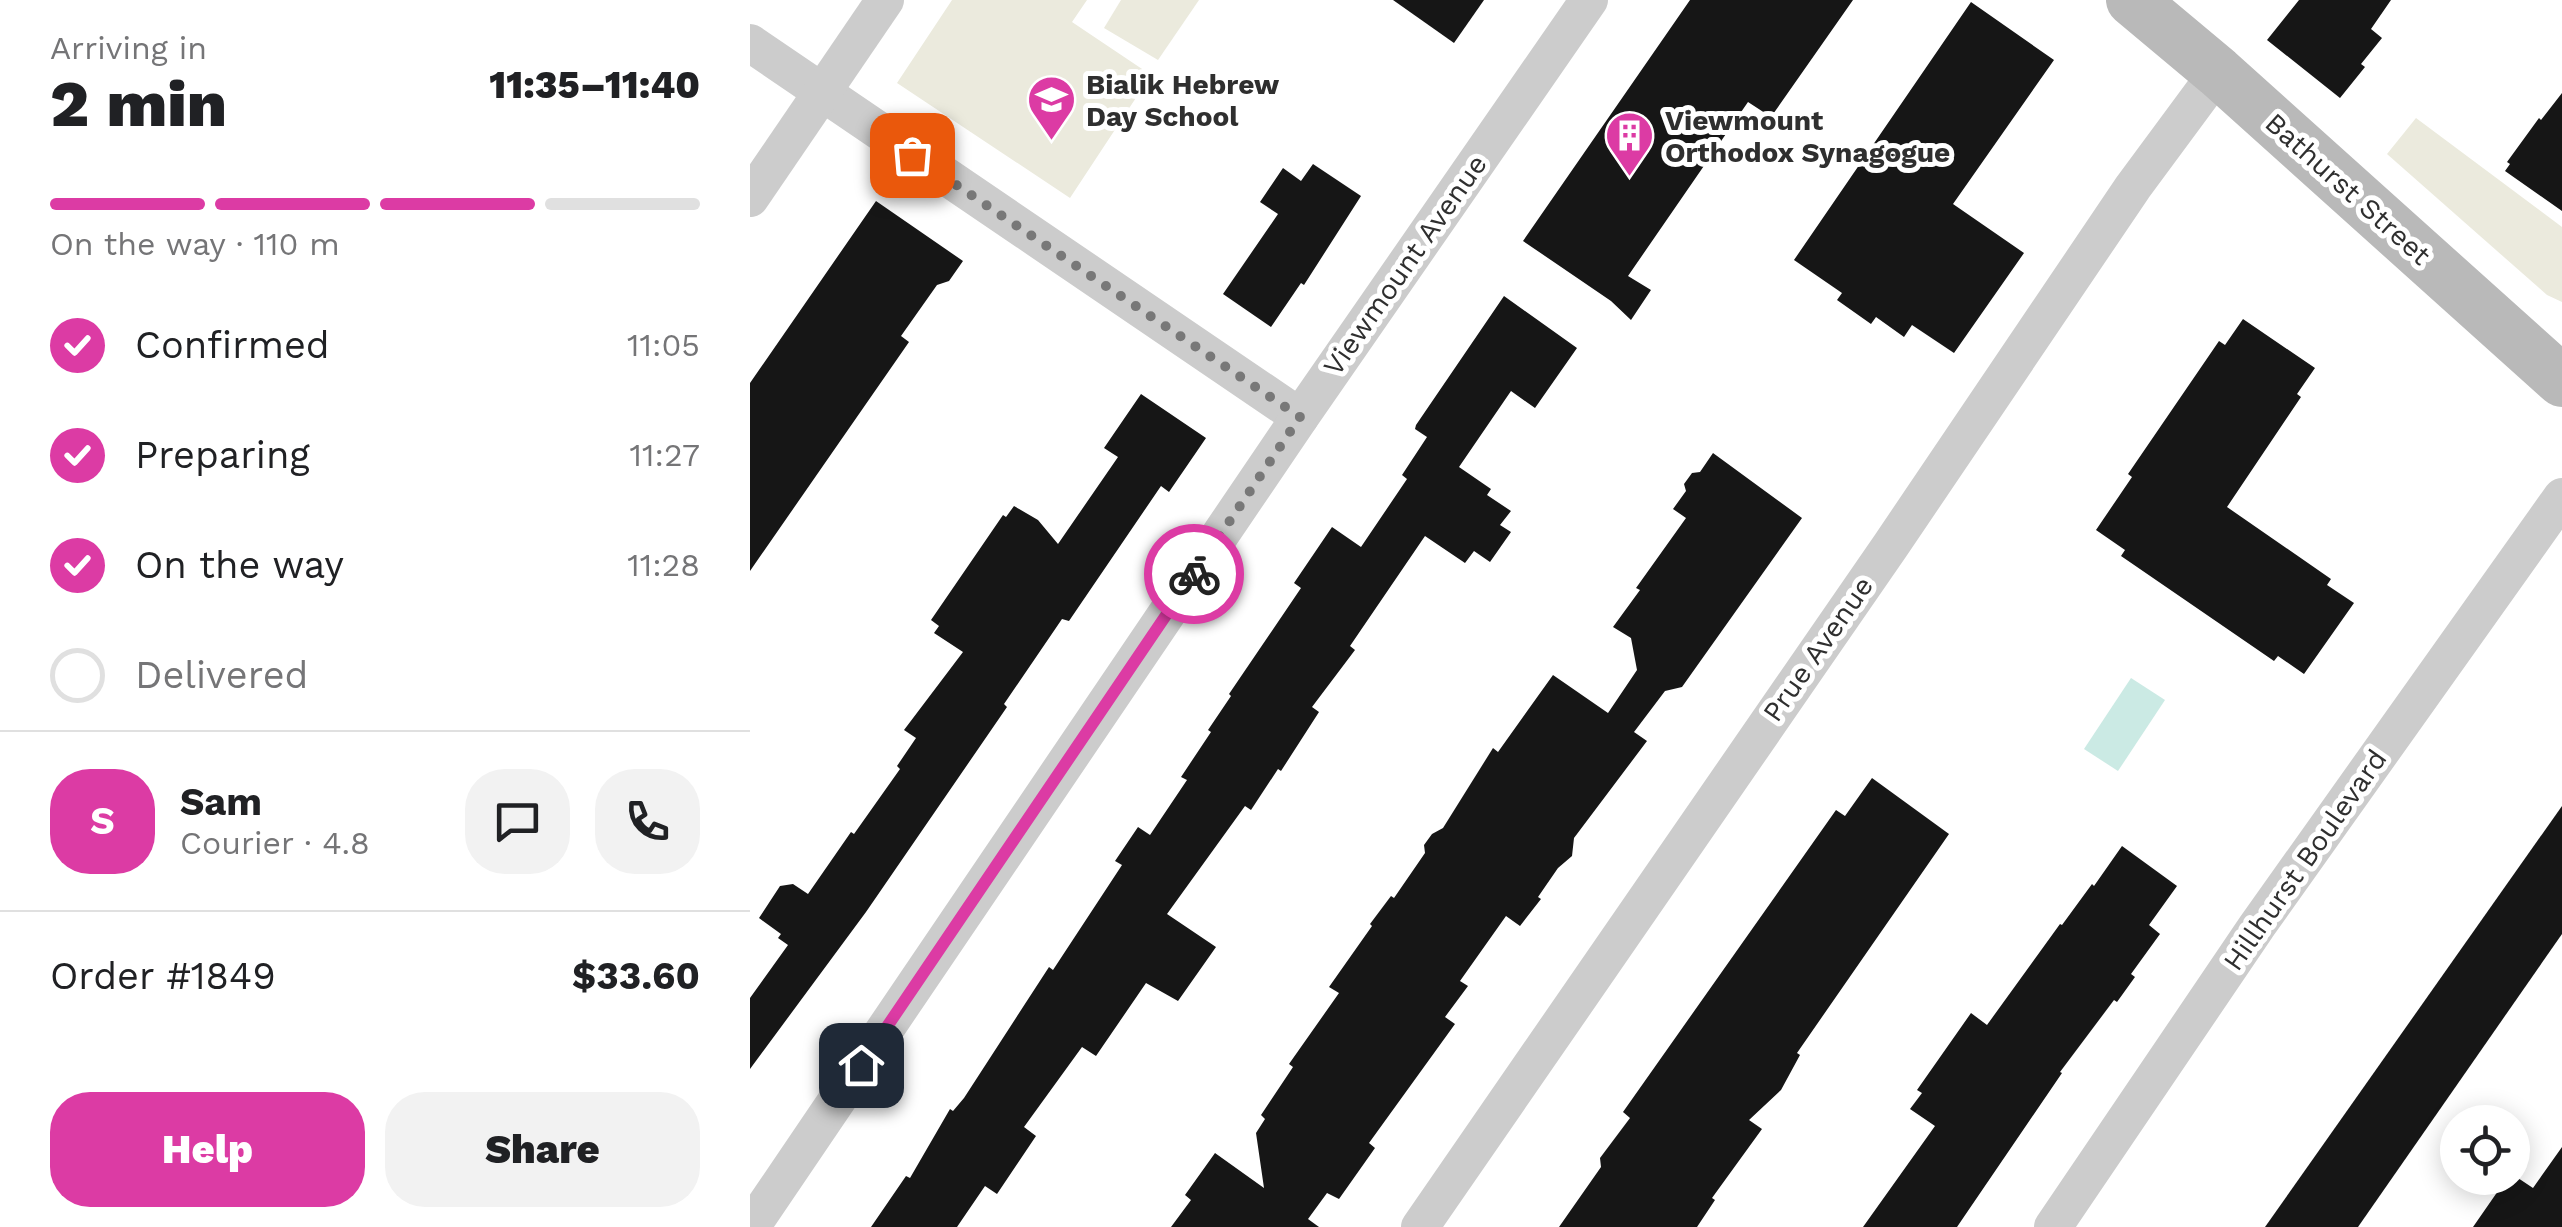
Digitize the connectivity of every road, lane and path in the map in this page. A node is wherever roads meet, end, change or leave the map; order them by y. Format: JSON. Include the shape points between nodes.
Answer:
{"nodes":[{"id":1,"x":885,"y":0,"type":"edge"},
{"id":2,"x":1589,"y":0,"type":"edge"},
{"id":3,"x":2150,"y":6,"type":"edge"},
{"id":4,"x":750,"y":42,"type":"edge"},
{"id":5,"x":2218,"y":72,"type":"junction"},
{"id":6,"x":821,"y":93,"type":"junction"},
{"id":7,"x":750,"y":198,"type":"edge"},
{"id":8,"x":2562,"y":381,"type":"edge"},
{"id":9,"x":1300,"y":417,"type":"junction"},
{"id":10,"x":2562,"y":497,"type":"edge"},
{"id":11,"x":751,"y":1227,"type":"edge"},
{"id":12,"x":1420,"y":1227,"type":"edge"},
{"id":13,"x":2053,"y":1227,"type":"edge"}],
"edges":[{"from":1,"to":6,"type":"street"},
{"from":2,"to":9,"type":"street","name":"Viewmount Avenue"},
{"from":3,"to":5,"type":"main road","name":"Bathurst Street"},
{"from":4,"to":6,"type":"street"},
{"from":5,"to":8,"type":"main road","name":"Bathurst Street"},
{"from":5,"to":12,"type":"street","name":"Prue Avenue"},
{"from":6,"to":7,"type":"street"},
{"from":6,"to":9,"type":"street"},
{"from":9,"to":11,"type":"street","name":"Viewmount Avenue"},
{"from":10,"to":13,"type":"street","name":"Hillhurst Boulevard"}]}
